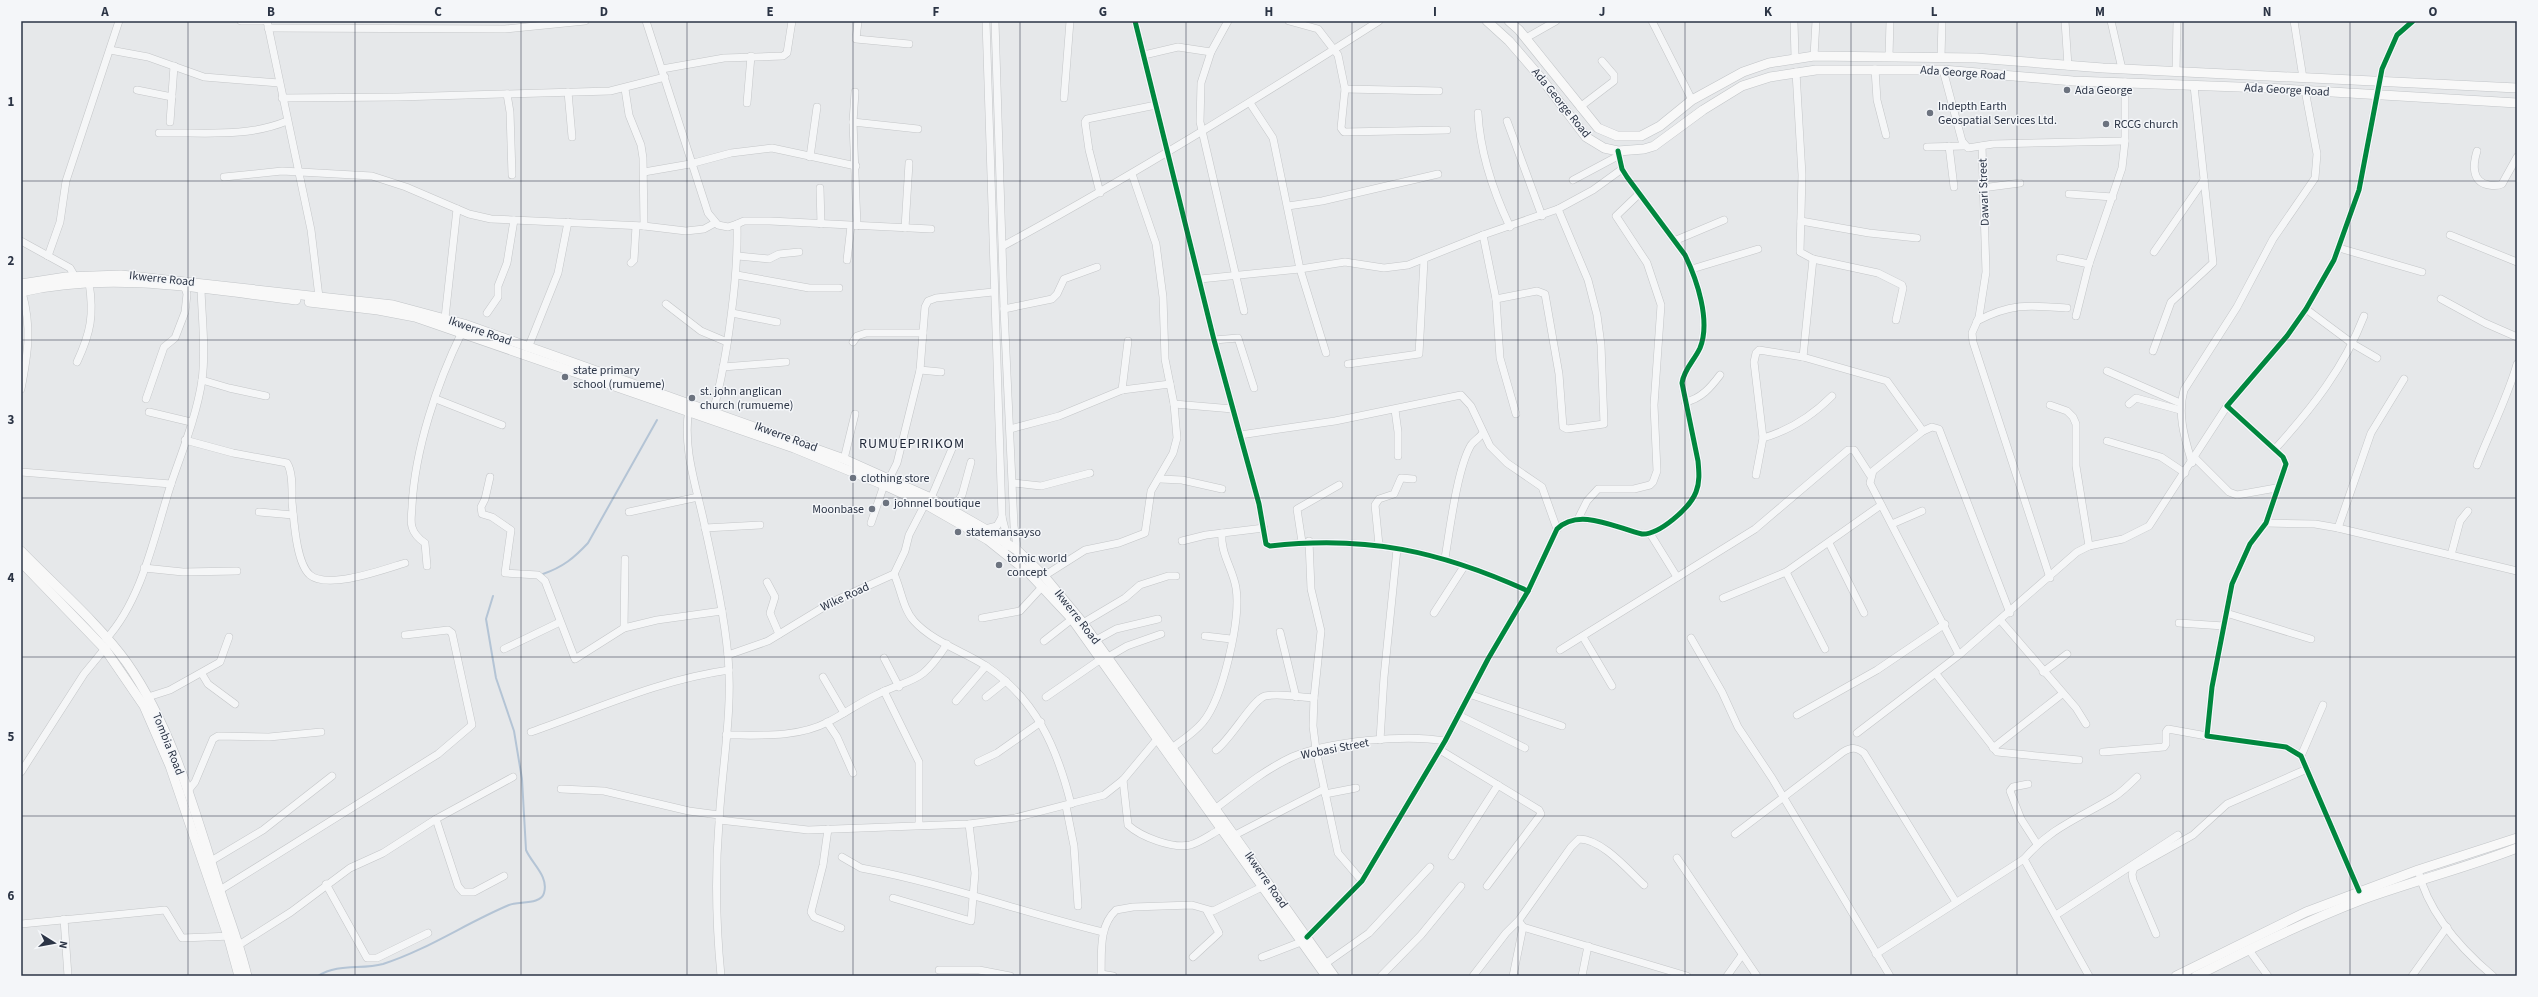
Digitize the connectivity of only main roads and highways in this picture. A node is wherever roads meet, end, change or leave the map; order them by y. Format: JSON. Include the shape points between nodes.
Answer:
{"nodes":[{"id":1,"x":1487,"y":21,"type":"edge"},
{"id":2,"x":1509,"y":21,"type":"edge"},
{"id":3,"x":2517,"y":88,"type":"edge"},
{"id":4,"x":2517,"y":103,"type":"edge"},
{"id":5,"x":77,"y":280,"type":"junction"},
{"id":6,"x":21,"y":289,"type":"edge"},
{"id":7,"x":689,"y":408,"type":"junction"},
{"id":8,"x":712,"y":415,"type":"junction"},
{"id":9,"x":887,"y":482,"type":"junction"},
{"id":10,"x":928,"y":501,"type":"junction"},
{"id":11,"x":23,"y":561,"type":"edge"},
{"id":12,"x":107,"y":644,"type":"junction"},
{"id":13,"x":1104,"y":658,"type":"junction"},
{"id":14,"x":2517,"y":838,"type":"edge"},
{"id":15,"x":2517,"y":848,"type":"edge"},
{"id":16,"x":2419,"y":875,"type":"junction"},
{"id":17,"x":1279,"y":905,"type":"junction"},
{"id":18,"x":232,"y":936,"type":"junction"},
{"id":19,"x":1304,"y":940,"type":"junction"},
{"id":20,"x":239,"y":976,"type":"edge"},
{"id":21,"x":247,"y":976,"type":"edge"},
{"id":22,"x":1326,"y":976,"type":"edge"},
{"id":23,"x":1334,"y":976,"type":"edge"},
{"id":24,"x":2176,"y":976,"type":"edge"},
{"id":25,"x":2196,"y":976,"type":"edge"}],
"edges":[{"from":1,"to":4,"type":"main road","name":"Ada George Road","via":[[1509,41],[1541,78],[1586,137],[1618,154],[1654,146],[1703,110],[1742,86],[1796,72],[1943,70],[2042,79],[2305,90]]},
{"from":2,"to":3,"type":"main road","name":"Ada George Road","via":[[1526,38],[1598,128],[1607,133],[1630,138],[1651,132],[1692,100],[1743,72],[1794,57],[1941,57],[2176,72]]},
{"from":5,"to":6,"type":"main road","name":"Ikwerre Road"},
{"from":5,"to":7,"type":"main road","name":"Ikwerre Road","via":[[202,289],[396,313],[462,332]]},
{"from":5,"to":7,"type":"main road","name":"Ikwerre Road","via":[[120,274],[393,305],[444,318]]},
{"from":7,"to":8,"type":"main road","name":"Ikwerre Road"},
{"from":8,"to":9,"type":"main road","name":"Ikwerre Road"},
{"from":8,"to":9,"type":"main road","name":"Ikwerre Road","via":[[844,459]]},
{"from":9,"to":10,"type":"main road","name":"Ikwerre Road"},
{"from":10,"to":13,"type":"main road","name":"Ikwerre Road","via":[[1018,563],[1072,619]]},
{"from":10,"to":13,"type":"main road","name":"Ikwerre Road","via":[[952,510],[1005,540],[1018,551],[1044,576],[1083,623],[1096,640]]},
{"from":11,"to":12,"type":"main road","name":"Tombia Road"},
{"from":12,"to":18,"type":"main road","name":"Tombia Road","via":[[154,725]]},
{"from":12,"to":18,"type":"main road","name":"Tombia Road","via":[[127,663],[164,729],[211,861]]},
{"from":13,"to":17,"type":"main road","name":"Ikwerre Road","via":[[1173,747]]},
{"from":13,"to":17,"type":"main road","name":"Ikwerre Road","via":[[1262,887]]},
{"from":14,"to":16,"type":"main road"},
{"from":15,"to":16,"type":"main road"},
{"from":16,"to":24,"type":"main road","via":[[2359,892],[2306,912]]},
{"from":16,"to":25,"type":"main road","via":[[2299,925]]},
{"from":17,"to":19,"type":"main road","name":"Ikwerre Road"},
{"from":18,"to":20,"type":"main road","name":"Tombia Road"},
{"from":18,"to":21,"type":"main road","name":"Tombia Road","via":[[239,945]]},
{"from":19,"to":22,"type":"main road","name":"Ikwerre Road"},
{"from":19,"to":23,"type":"main road","name":"Ikwerre Road"}]}
